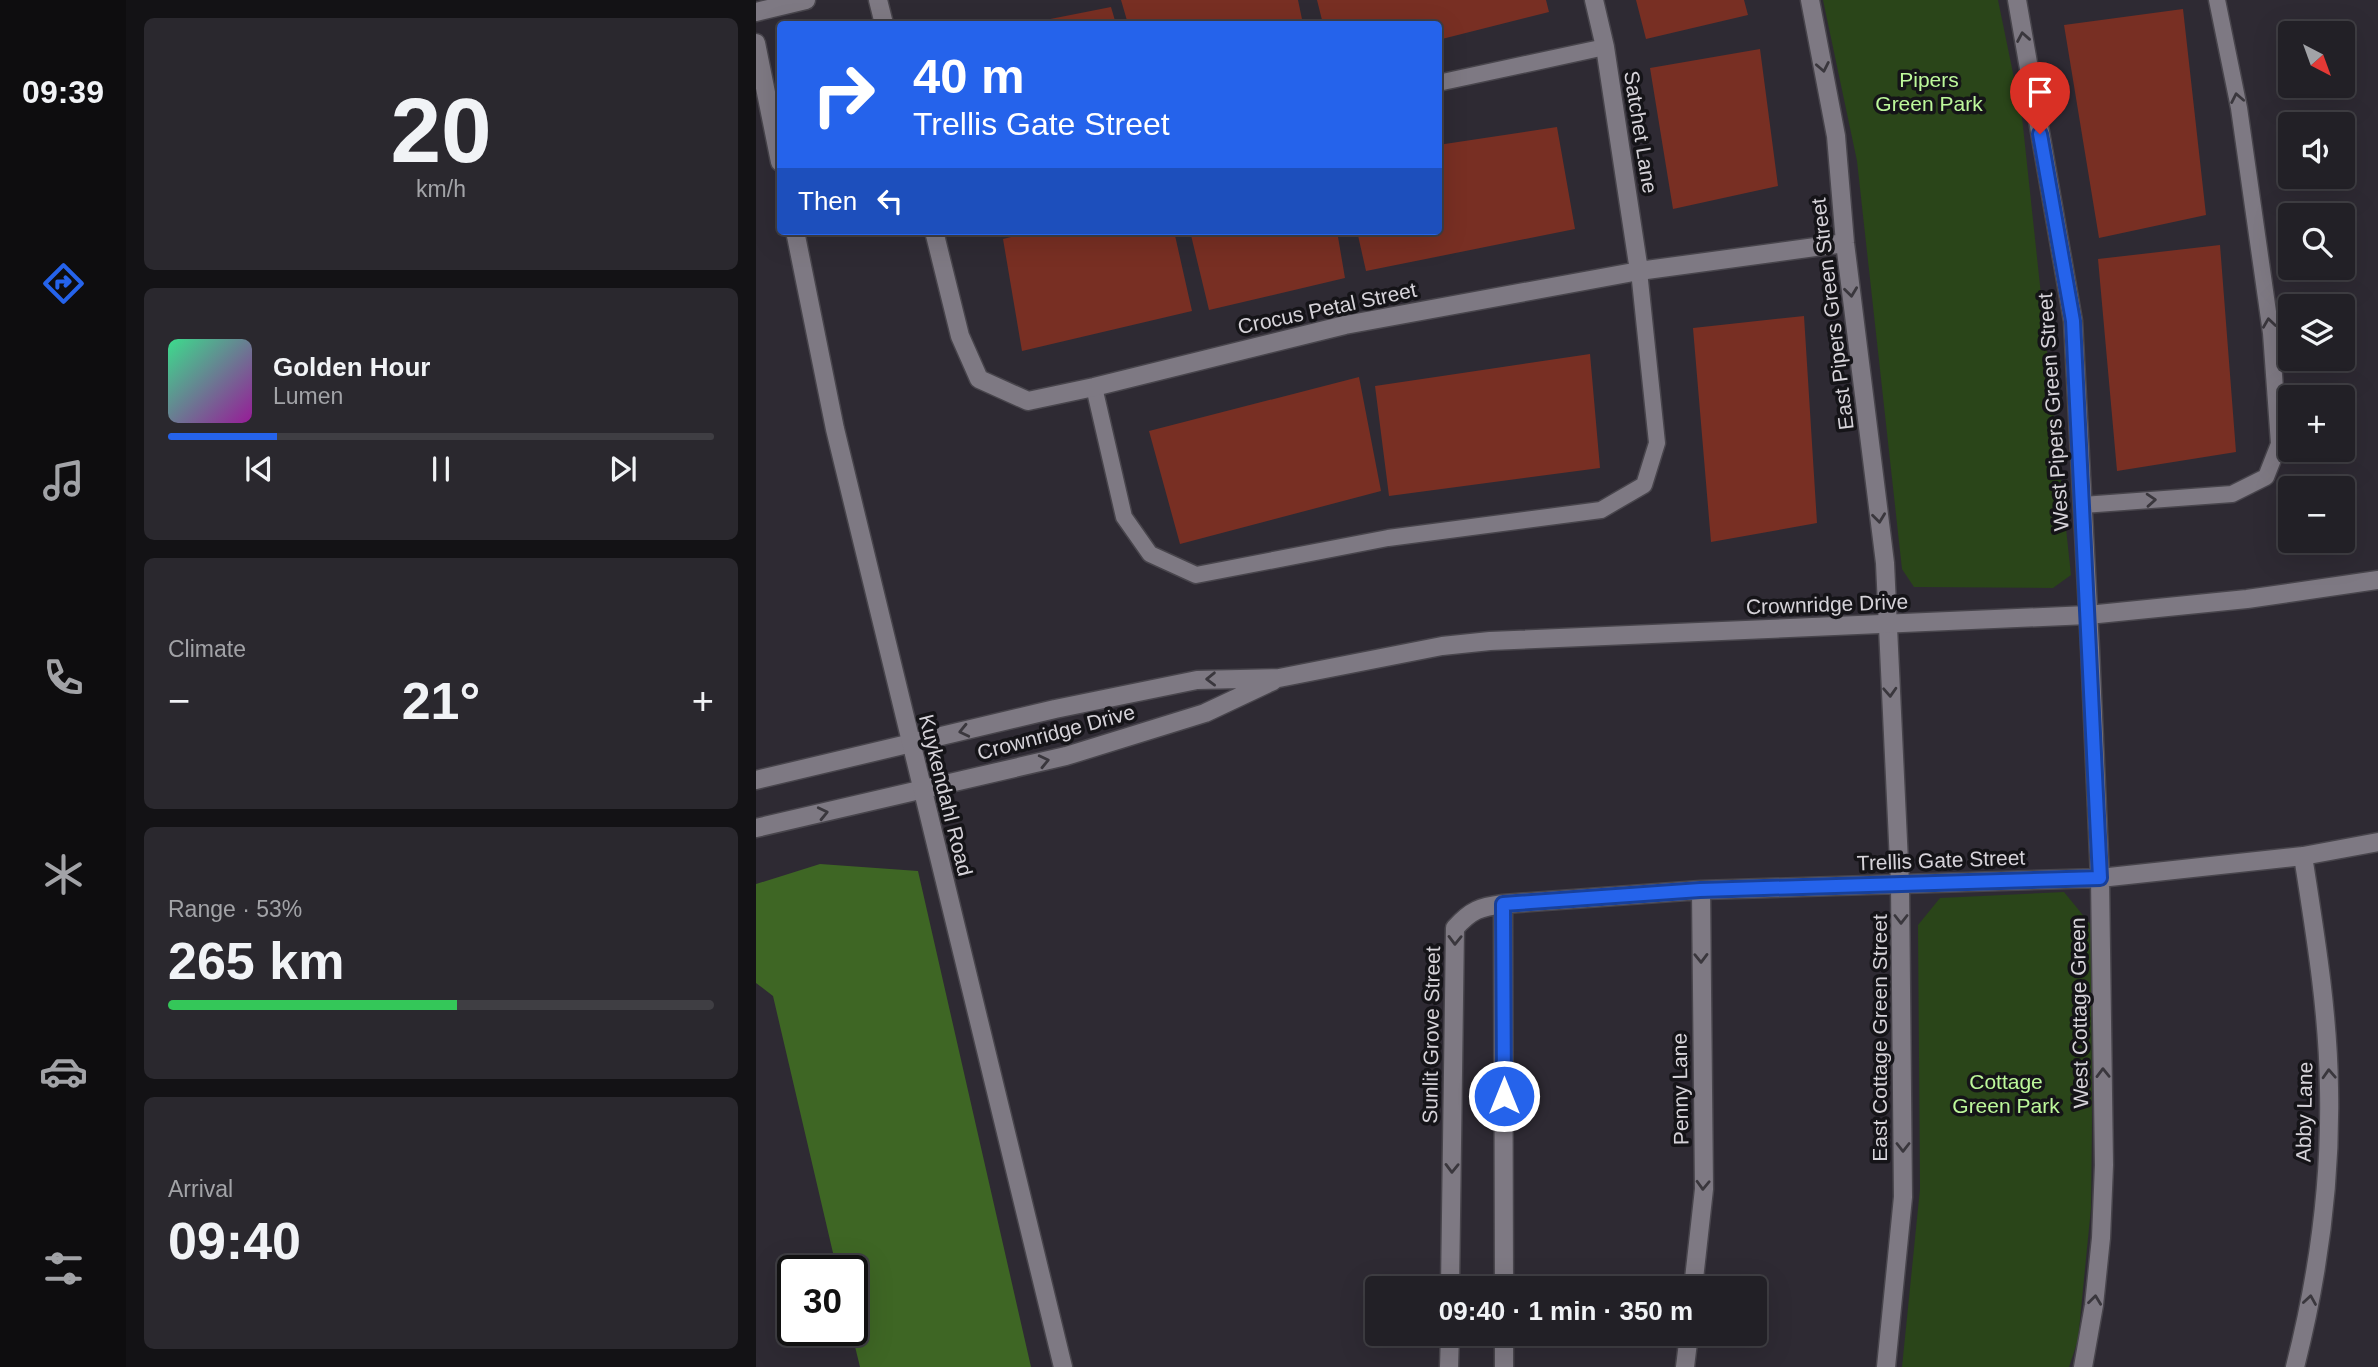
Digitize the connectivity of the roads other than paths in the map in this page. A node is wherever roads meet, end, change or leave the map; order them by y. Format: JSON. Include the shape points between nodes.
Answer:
{"nodes":[{"id":1,"x":806,"y":0,"type":"edge"},
{"id":2,"x":878,"y":0,"type":"edge"},
{"id":3,"x":1594,"y":0,"type":"edge"},
{"id":4,"x":1810,"y":0,"type":"edge"},
{"id":5,"x":2017,"y":0,"type":"edge"},
{"id":6,"x":2217,"y":0,"type":"edge"},
{"id":7,"x":756,"y":12,"type":"edge"},
{"id":8,"x":883,"y":21,"type":"edge"},
{"id":9,"x":756,"y":43,"type":"edge"},
{"id":10,"x":1605,"y":47,"type":"junction"},
{"id":11,"x":1442,"y":82,"type":"edge"},
{"id":12,"x":777,"y":147,"type":"edge"},
{"id":13,"x":796,"y":235,"type":"edge"},
{"id":14,"x":935,"y":235,"type":"edge"},
{"id":15,"x":1845,"y":243,"type":"junction"},
{"id":16,"x":1639,"y":271,"type":"junction"},
{"id":17,"x":1094,"y":387,"type":"junction"},
{"id":18,"x":2083,"y":505,"type":"junction"},
{"id":19,"x":2378,"y":580,"type":"edge"},
{"id":20,"x":2088,"y":615,"type":"junction"},
{"id":21,"x":1887,"y":624,"type":"junction"},
{"id":22,"x":1279,"y":678,"type":"junction"},
{"id":23,"x":910,"y":743,"type":"junction"},
{"id":24,"x":756,"y":780,"type":"edge"},
{"id":25,"x":922,"y":790,"type":"junction"},
{"id":26,"x":756,"y":828,"type":"edge"},
{"id":27,"x":2378,"y":842,"type":"edge"},
{"id":28,"x":2303,"y":856,"type":"junction"},
{"id":29,"x":2100,"y":878,"type":"junction"},
{"id":30,"x":1900,"y":884,"type":"junction"},
{"id":31,"x":1700,"y":890,"type":"junction"},
{"id":32,"x":1503,"y":904,"type":"junction"},
{"id":33,"x":1450,"y":1276,"type":"edge"},
{"id":34,"x":1504,"y":1276,"type":"edge"},
{"id":35,"x":1694,"y":1276,"type":"edge"},
{"id":36,"x":1450,"y":1346,"type":"edge"},
{"id":37,"x":1504,"y":1346,"type":"edge"},
{"id":38,"x":1688,"y":1346,"type":"edge"},
{"id":39,"x":1063,"y":1367,"type":"edge"},
{"id":40,"x":1449,"y":1367,"type":"edge"},
{"id":41,"x":1504,"y":1367,"type":"edge"},
{"id":42,"x":1685,"y":1367,"type":"edge"},
{"id":43,"x":1886,"y":1367,"type":"edge"},
{"id":44,"x":2083,"y":1367,"type":"edge"},
{"id":45,"x":2295,"y":1367,"type":"edge"}],
"edges":[{"from":1,"to":7,"type":"street"},
{"from":2,"to":8,"type":"street"},
{"from":3,"to":10,"type":"street","name":"Satchet Lane"},
{"from":4,"to":15,"type":"street","name":"East Pipers Green Street","one_way":true,"via":[[1836,136]]},
{"from":18,"to":5,"type":"street","name":"West Pipers Green Street","one_way":true,"via":[[2073,321]]},
{"from":18,"to":6,"type":"lane","one_way":true,"via":[[2232,494],[2266,477],[2279,444],[2271,333],[2239,108]]},
{"from":9,"to":12,"type":"street"},
{"from":10,"to":11,"type":"lane"},
{"from":10,"to":16,"type":"street","name":"Satchet Lane"},
{"from":13,"to":23,"type":"street","name":"Kuykendahl Road","via":[[835,429]]},
{"from":14,"to":17,"type":"street","name":"Crocus Petal Street","via":[[960,336],[979,379],[1028,401]]},
{"from":15,"to":16,"type":"street","name":"Crocus Petal Street"},
{"from":15,"to":21,"type":"street","name":"East Pipers Green Street","one_way":true,"via":[[1885,563]]},
{"from":16,"to":17,"type":"street","name":"Crocus Petal Street","via":[[1345,325]]},
{"from":16,"to":17,"type":"lane","via":[[1657,443],[1644,485],[1601,510],[1388,538],[1196,575],[1150,554],[1124,517]]},
{"from":18,"to":20,"type":"street","name":"West Pipers Green Street"},
{"from":19,"to":20,"type":"street","name":"Crownridge Drive"},
{"from":20,"to":21,"type":"street","name":"Crownridge Drive"},
{"from":20,"to":29,"type":"street","name":"West Cottage Green"},
{"from":21,"to":22,"type":"street","name":"Crownridge Drive","via":[[1478,642]]},
{"from":21,"to":30,"type":"street","name":"East Cottage Green Street","one_way":true},
{"from":22,"to":23,"type":"street","name":"Crownridge Drive","one_way":true,"via":[[1197,680]]},
{"from":25,"to":22,"type":"street","name":"Crownridge Drive","one_way":true,"via":[[1066,756],[1205,713]]},
{"from":23,"to":24,"type":"street","name":"Crownridge Drive"},
{"from":23,"to":25,"type":"street","name":"Kuykendahl Road"},
{"from":26,"to":25,"type":"street","name":"Crownridge Drive","one_way":true},
{"from":25,"to":39,"type":"street","name":"Kuykendahl Road"},
{"from":27,"to":28,"type":"street","name":"Trellis Gate Street"},
{"from":28,"to":29,"type":"street","name":"Trellis Gate Street"},
{"from":45,"to":28,"type":"street","name":"Abby Lane","one_way":true,"via":[[2319,1241],[2329,1088],[2319,961]]},
{"from":29,"to":30,"type":"street","name":"Trellis Gate Street"},
{"from":44,"to":29,"type":"street","name":"West Cottage Green","one_way":true,"via":[[2094,1305],[2104,1177]]},
{"from":30,"to":31,"type":"street","name":"Trellis Gate Street"},
{"from":30,"to":43,"type":"street","name":"East Cottage Green Street","one_way":true,"via":[[1903,1197]]},
{"from":31,"to":32,"type":"street","name":"Trellis Gate Street"},
{"from":31,"to":35,"type":"street","name":"Penny Lane","one_way":true,"via":[[1704,1189]]},
{"from":32,"to":33,"type":"street","name":"Sunlit Grove Street","one_way":true,"via":[[1467,914],[1455,928]]},
{"from":32,"to":34,"type":"street"},
{"from":36,"to":40,"type":"street"},
{"from":37,"to":41,"type":"street"},
{"from":38,"to":42,"type":"street"}]}
